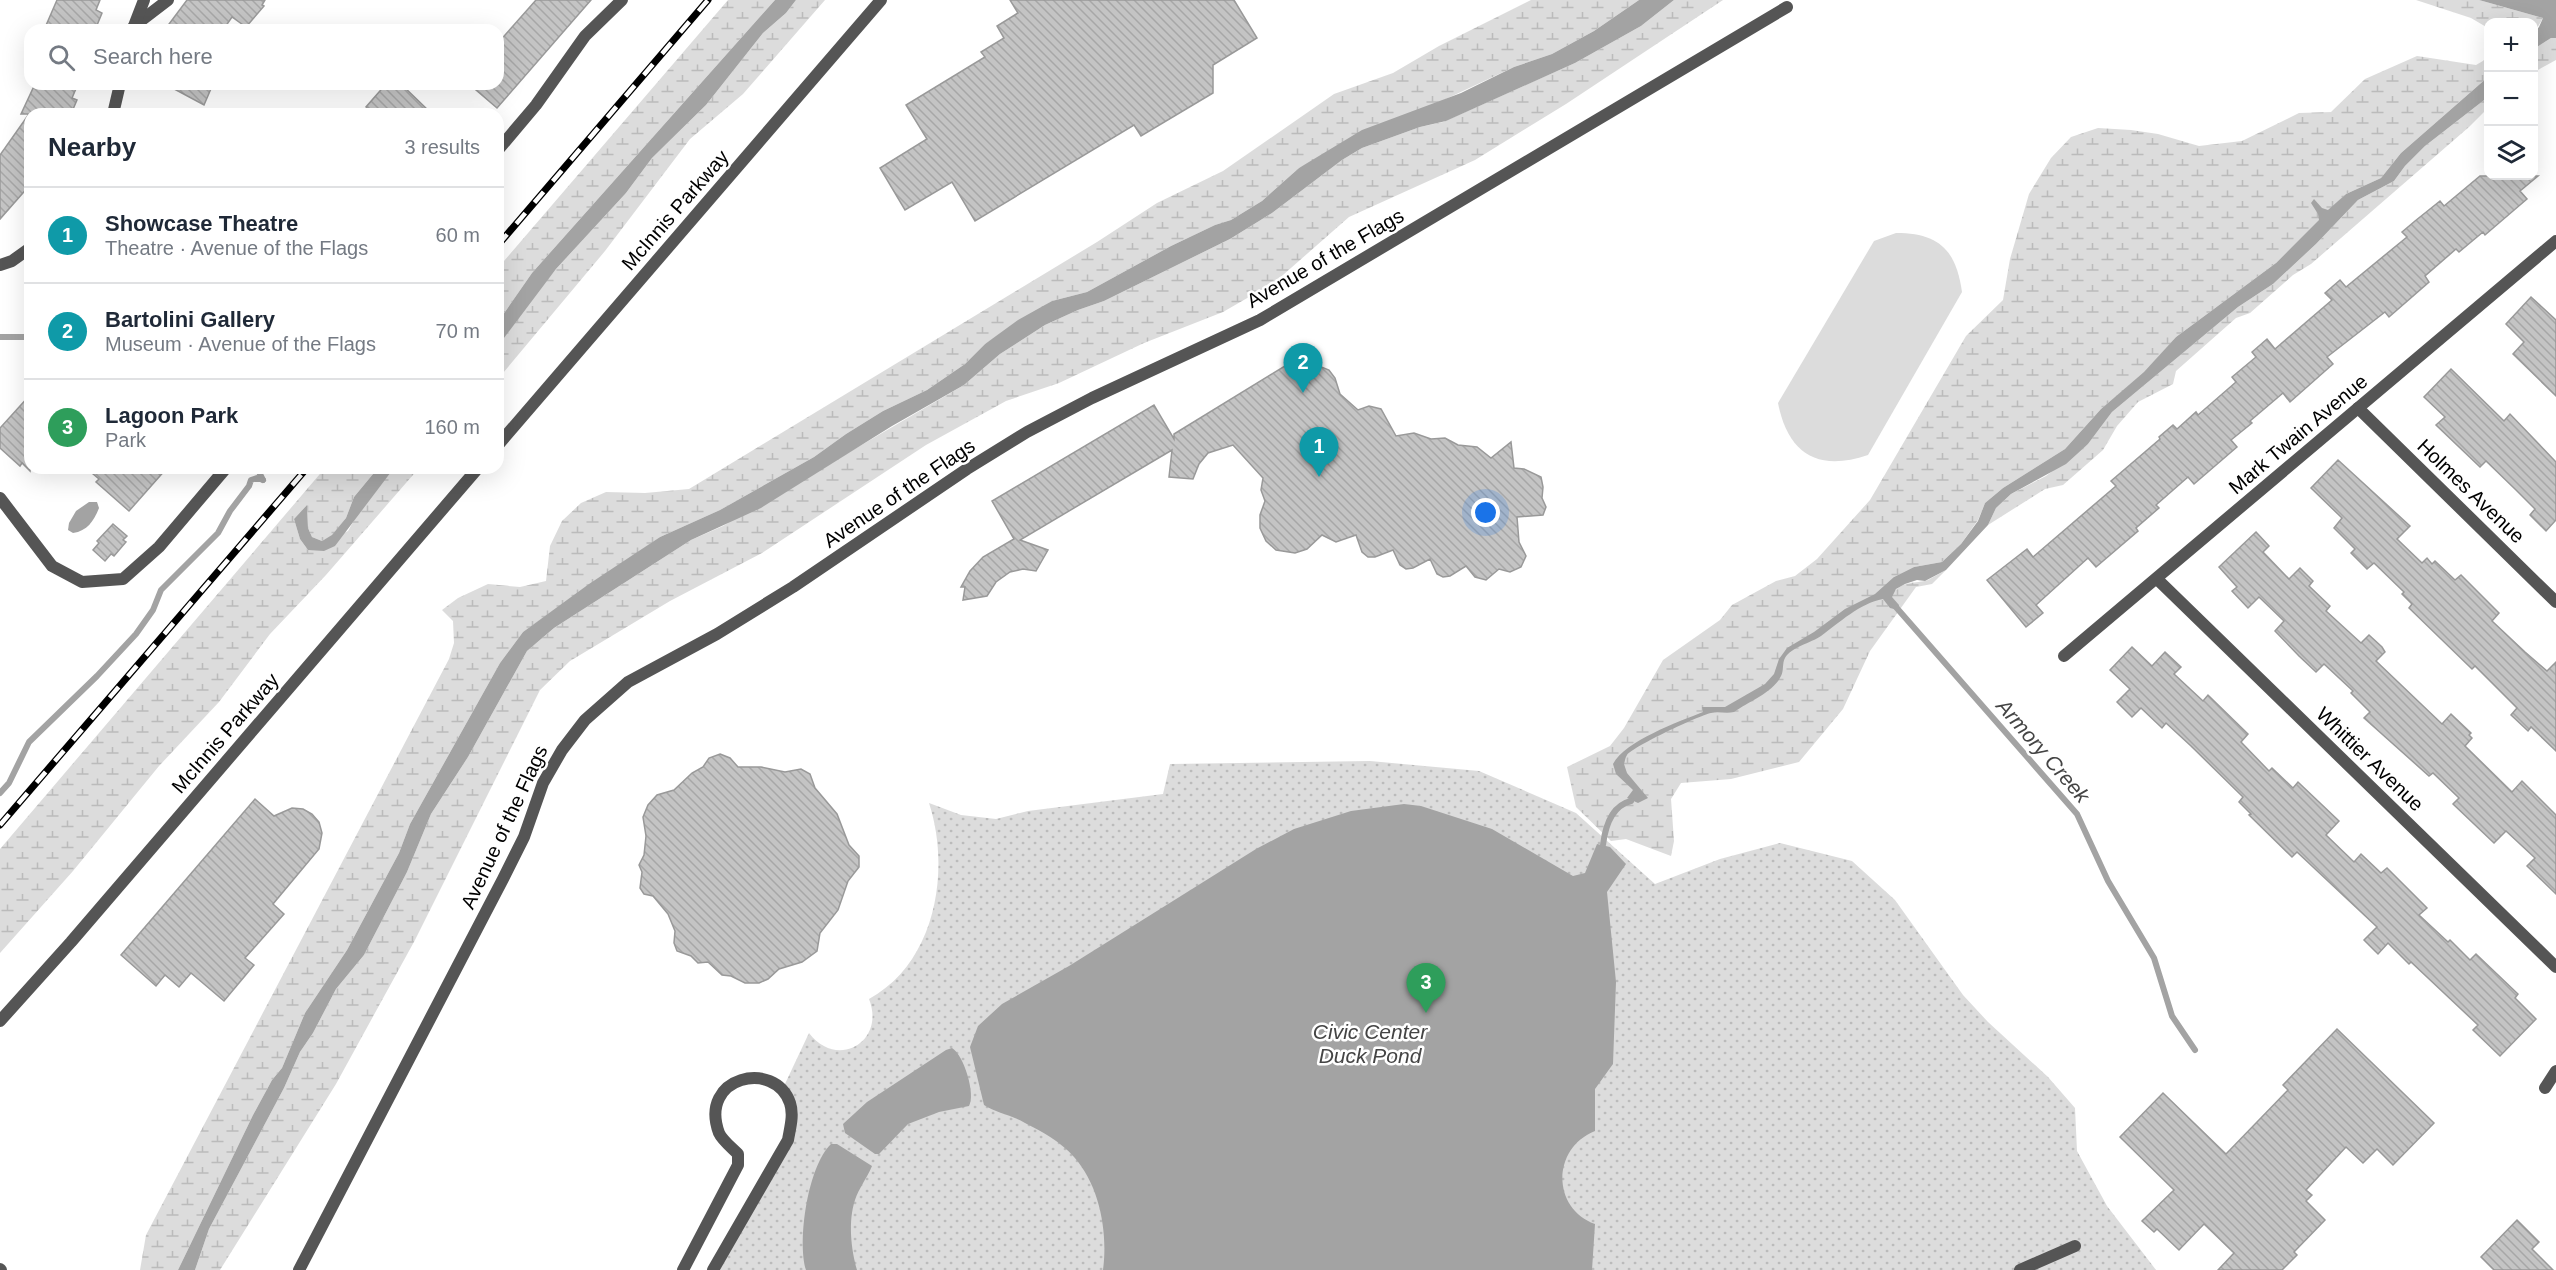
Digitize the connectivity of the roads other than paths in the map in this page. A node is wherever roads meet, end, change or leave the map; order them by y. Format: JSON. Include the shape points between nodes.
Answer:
{"nodes":[{"id":1,"x":144,"y":0,"type":"edge"},
{"id":2,"x":168,"y":0,"type":"edge"},
{"id":3,"x":622,"y":0,"type":"edge"},
{"id":4,"x":881,"y":0,"type":"edge"},
{"id":5,"x":1787,"y":8,"type":"dead end"},
{"id":6,"x":135,"y":24,"type":"edge"},
{"id":7,"x":139,"y":24,"type":"edge"},
{"id":8,"x":119,"y":90,"type":"edge"},
{"id":9,"x":114,"y":108,"type":"edge"},
{"id":10,"x":504,"y":143,"type":"edge"},
{"id":11,"x":2556,"y":241,"type":"edge"},
{"id":12,"x":24,"y":252,"type":"edge"},
{"id":13,"x":0,"y":265,"type":"edge"},
{"id":14,"x":2358,"y":408,"type":"junction"},
{"id":15,"x":504,"y":438,"type":"edge"},
{"id":16,"x":221,"y":474,"type":"edge"},
{"id":17,"x":473,"y":474,"type":"edge"},
{"id":18,"x":0,"y":498,"type":"edge"},
{"id":19,"x":2157,"y":579,"type":"junction"},
{"id":20,"x":2556,"y":602,"type":"edge"},
{"id":21,"x":2064,"y":656,"type":"dead end"},
{"id":22,"x":2556,"y":967,"type":"edge"},
{"id":23,"x":0,"y":1020,"type":"edge"},
{"id":24,"x":2556,"y":1071,"type":"edge"},
{"id":25,"x":2545,"y":1088,"type":"dead end"},
{"id":26,"x":2075,"y":1246,"type":"dead end"},
{"id":27,"x":298,"y":1270,"type":"edge"},
{"id":28,"x":683,"y":1270,"type":"edge"},
{"id":29,"x":713,"y":1270,"type":"edge"},
{"id":30,"x":2020,"y":1270,"type":"edge"}],
"edges":[{"from":1,"to":6,"type":"street"},
{"from":2,"to":7,"type":"street"},
{"from":3,"to":10,"type":"street","via":[[585,36]]},
{"from":4,"to":15,"type":"street","name":"McInnis Parkway"},
{"from":5,"to":27,"type":"street","name":"Avenue of the Flags","via":[[1260,320],[1027,432],[793,587],[612,693],[585,720],[552,766],[503,879]]},
{"from":8,"to":9,"type":"street"},
{"from":11,"to":14,"type":"street","name":"Mark Twain Avenue"},
{"from":12,"to":13,"type":"street"},
{"from":14,"to":19,"type":"street","name":"Mark Twain Avenue"},
{"from":14,"to":20,"type":"street","name":"Holmes Avenue"},
{"from":16,"to":18,"type":"street","via":[[159,547],[123,579],[82,582],[52,566]]},
{"from":17,"to":23,"type":"street","name":"McInnis Parkway"},
{"from":19,"to":21,"type":"street","name":"Mark Twain Avenue"},
{"from":19,"to":22,"type":"street","name":"Whittier Avenue"},
{"from":24,"to":25,"type":"street"},
{"from":26,"to":30,"type":"street"},
{"from":28,"to":29,"type":"street","via":[[738,1165],[738,1154],[720,1135],[716,1116],[719,1098],[736,1080],[761,1079],[779,1089],[790,1103],[788,1140]]}]}
